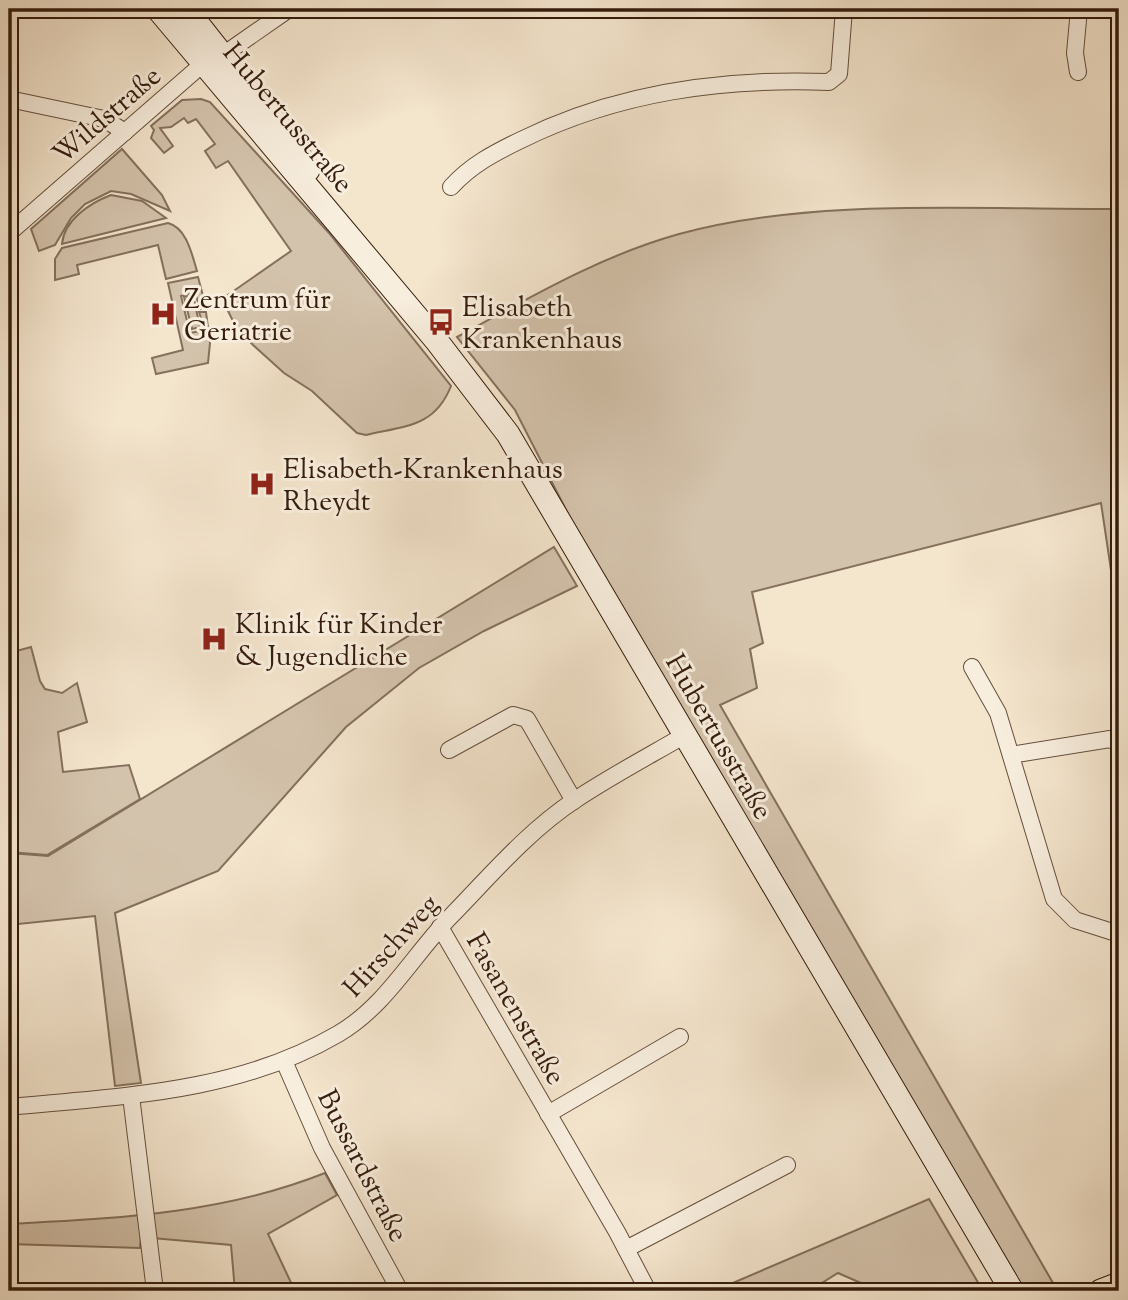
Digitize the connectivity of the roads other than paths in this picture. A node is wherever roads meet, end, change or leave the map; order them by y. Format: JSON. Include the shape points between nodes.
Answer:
{"nodes":[{"id":1,"x":158,"y":9,"type":"edge"},
{"id":2,"x":186,"y":9,"type":"edge"},
{"id":3,"x":289,"y":9,"type":"edge"},
{"id":4,"x":844,"y":9,"type":"edge"},
{"id":5,"x":1079,"y":9,"type":"edge"},
{"id":6,"x":214,"y":59,"type":"junction"},
{"id":7,"x":1078,"y":72,"type":"dead end"},
{"id":8,"x":9,"y":99,"type":"edge"},
{"id":9,"x":125,"y":132,"type":"junction"},
{"id":10,"x":451,"y":187,"type":"dead end"},
{"id":11,"x":9,"y":233,"type":"edge"},
{"id":12,"x":972,"y":667,"type":"dead end"},
{"id":13,"x":685,"y":735,"type":"junction"},
{"id":14,"x":1119,"y":744,"type":"edge"},
{"id":15,"x":449,"y":750,"type":"dead end"},
{"id":16,"x":1011,"y":755,"type":"junction"},
{"id":17,"x":574,"y":801,"type":"junction"},
{"id":18,"x":440,"y":927,"type":"junction"},
{"id":19,"x":1119,"y":934,"type":"edge"},
{"id":20,"x":680,"y":1037,"type":"dead end"},
{"id":21,"x":284,"y":1061,"type":"junction"},
{"id":22,"x":131,"y":1096,"type":"junction"},
{"id":23,"x":9,"y":1107,"type":"edge"},
{"id":24,"x":548,"y":1114,"type":"junction"},
{"id":25,"x":787,"y":1165,"type":"dead end"},
{"id":26,"x":626,"y":1249,"type":"junction"},
{"id":27,"x":1119,"y":1284,"type":"edge"},
{"id":28,"x":155,"y":1291,"type":"edge"},
{"id":29,"x":400,"y":1291,"type":"edge"},
{"id":30,"x":648,"y":1291,"type":"edge"},
{"id":31,"x":1012,"y":1291,"type":"edge"},
{"id":32,"x":1101,"y":1291,"type":"edge"}],
"edges":[{"from":1,"to":6,"type":"main road","name":"Hubertusstraße"},
{"from":2,"to":6,"type":"main road","name":"Hubertusstraße"},
{"from":3,"to":6,"type":"street","name":"Wildstraße"},
{"from":4,"to":10,"type":"street","via":[[839,74],[829,82],[710,83],[584,111],[468,168]]},
{"from":5,"to":7,"type":"street"},
{"from":6,"to":9,"type":"street","name":"Wildstraße"},
{"from":6,"to":13,"type":"main road","name":"Hubertusstraße","via":[[290,141],[347,232],[508,433]]},
{"from":8,"to":9,"type":"street","via":[[104,119]]},
{"from":9,"to":11,"type":"street","name":"Wildstraße"},
{"from":12,"to":16,"type":"street","via":[[998,713]]},
{"from":13,"to":17,"type":"street","name":"Hirschweg"},
{"from":13,"to":31,"type":"main road","name":"Hubertusstraße"},
{"from":14,"to":16,"type":"street","via":[[1110,739]]},
{"from":15,"to":17,"type":"street","via":[[513,715],[527,719]]},
{"from":16,"to":19,"type":"street","via":[[1054,899],[1074,920]]},
{"from":17,"to":18,"type":"street","name":"Hirschweg","via":[[526,840]]},
{"from":18,"to":21,"type":"street","name":"Hirschweg","via":[[368,1012],[340,1033]]},
{"from":18,"to":24,"type":"street","name":"Fasanenstraße"},
{"from":20,"to":24,"type":"street","name":"Fasanenstraße"},
{"from":21,"to":22,"type":"street","name":"Hirschweg","via":[[236,1077]]},
{"from":21,"to":29,"type":"street","name":"Bussardstraße","via":[[322,1148]]},
{"from":22,"to":23,"type":"street","name":"Hirschweg"},
{"from":22,"to":28,"type":"street"},
{"from":24,"to":26,"type":"street","name":"Fasanenstraße"},
{"from":25,"to":26,"type":"street"},
{"from":26,"to":30,"type":"street","name":"Fasanenstraße"},
{"from":27,"to":32,"type":"main road"}]}
